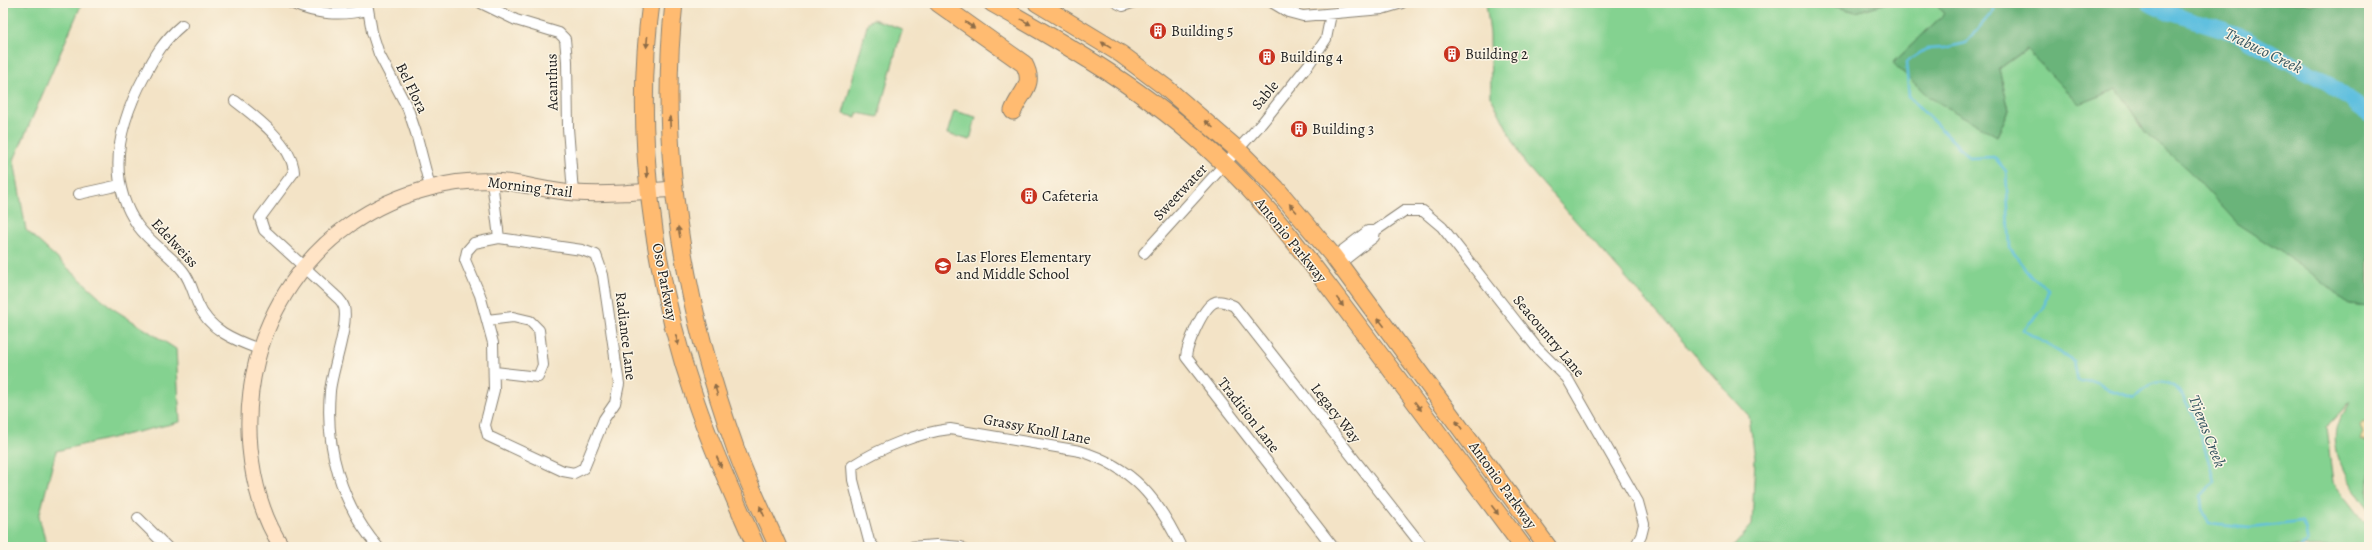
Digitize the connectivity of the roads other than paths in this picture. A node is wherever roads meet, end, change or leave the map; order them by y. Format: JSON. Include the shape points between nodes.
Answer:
{"nodes":[{"id":1,"x":292,"y":3,"type":"edge"},
{"id":2,"x":481,"y":3,"type":"edge"},
{"id":3,"x":650,"y":3,"type":"edge"},
{"id":4,"x":674,"y":3,"type":"edge"},
{"id":5,"x":938,"y":3,"type":"edge"},
{"id":6,"x":992,"y":3,"type":"edge"},
{"id":7,"x":1037,"y":3,"type":"edge"},
{"id":8,"x":1117,"y":3,"type":"edge"},
{"id":9,"x":1132,"y":3,"type":"edge"},
{"id":10,"x":1273,"y":3,"type":"edge"},
{"id":11,"x":1402,"y":3,"type":"edge"},
{"id":12,"x":367,"y":6,"type":"edge"},
{"id":13,"x":1331,"y":14,"type":"junction"},
{"id":14,"x":182,"y":25,"type":"dead end"},
{"id":15,"x":235,"y":101,"type":"dead end"},
{"id":16,"x":1013,"y":111,"type":"dead end"},
{"id":17,"x":1238,"y":150,"type":"junction"},
{"id":18,"x":1225,"y":164,"type":"junction"},
{"id":19,"x":492,"y":181,"type":"junction"},
{"id":20,"x":120,"y":185,"type":"junction"},
{"id":21,"x":430,"y":187,"type":"junction"},
{"id":22,"x":673,"y":189,"type":"junction"},
{"id":23,"x":649,"y":191,"type":"junction"},
{"id":24,"x":573,"y":193,"type":"junction"},
{"id":25,"x":79,"y":194,"type":"dead end"},
{"id":26,"x":499,"y":238,"type":"junction"},
{"id":27,"x":1144,"y":253,"type":"dead end"},
{"id":28,"x":1337,"y":261,"type":"junction"},
{"id":29,"x":303,"y":267,"type":"junction"},
{"id":30,"x":1223,"y":301,"type":"joint"},
{"id":31,"x":487,"y":320,"type":"junction"},
{"id":32,"x":259,"y":349,"type":"junction"},
{"id":33,"x":495,"y":372,"type":"junction"},
{"id":34,"x":138,"y":518,"type":"dead end"},
{"id":35,"x":1178,"y":546,"type":"edge"},
{"id":36,"x":1635,"y":546,"type":"edge"},
{"id":37,"x":167,"y":547,"type":"edge"},
{"id":38,"x":282,"y":547,"type":"edge"},
{"id":39,"x":378,"y":547,"type":"edge"},
{"id":40,"x":756,"y":547,"type":"edge"},
{"id":41,"x":778,"y":547,"type":"edge"},
{"id":42,"x":874,"y":547,"type":"edge"},
{"id":43,"x":909,"y":547,"type":"edge"},
{"id":44,"x":961,"y":547,"type":"edge"},
{"id":45,"x":1333,"y":547,"type":"edge"},
{"id":46,"x":1423,"y":547,"type":"edge"},
{"id":47,"x":1523,"y":547,"type":"edge"},
{"id":48,"x":1548,"y":547,"type":"edge"},
{"id":49,"x":1624,"y":547,"type":"edge"}],
"edges":[{"from":1,"to":12,"type":"street","via":[[320,13],[341,14]]},
{"from":2,"to":24,"type":"street","name":"Acanthus","via":[[516,20],[559,32],[565,39]]},
{"from":3,"to":23,"type":"main road","name":"Oso Parkway","one_way":true,"via":[[645,100]]},
{"from":22,"to":4,"type":"main road","name":"Oso Parkway","one_way":true,"via":[[669,81]]},
{"from":5,"to":16,"type":"main road","one_way":true,"via":[[1024,64],[1029,79]]},
{"from":6,"to":18,"type":"main road","name":"Antonio Parkway","one_way":true,"via":[[1084,55],[1122,80],[1168,114]]},
{"from":17,"to":7,"type":"main road","name":"Antonio Parkway","one_way":true,"via":[[1165,87],[1134,64]]},
{"from":8,"to":9,"type":"street","via":[[1123,6]]},
{"from":10,"to":13,"type":"street","via":[[1288,12],[1303,16]]},
{"from":11,"to":13,"type":"street","via":[[1382,9]]},
{"from":12,"to":21,"type":"street","name":"Bel Flora","via":[[379,54],[408,109]]},
{"from":13,"to":17,"type":"street","name":"Sable","via":[[1326,39],[1309,64]]},
{"from":14,"to":20,"type":"street","name":"Edelweiss","via":[[159,48],[124,118],[118,165]]},
{"from":15,"to":29,"type":"street","via":[[260,120],[293,160],[294,172],[260,218],[264,230]]},
{"from":17,"to":18,"type":"street","name":"Sweetwater"},
{"from":28,"to":17,"type":"main road","name":"Antonio Parkway","one_way":true,"via":[[1276,188]]},
{"from":18,"to":27,"type":"street","name":"Sweetwater"},
{"from":18,"to":47,"type":"main road","name":"Antonio Parkway","one_way":true,"via":[[1302,251]]},
{"from":19,"to":21,"type":"street","name":"Morning Trail"},
{"from":19,"to":24,"type":"street","name":"Morning Trail"},
{"from":19,"to":26,"type":"street"},
{"from":20,"to":25,"type":"street"},
{"from":20,"to":32,"type":"street","name":"Edelweiss","via":[[138,226],[154,245],[183,271],[206,320],[235,340]]},
{"from":21,"to":29,"type":"street","name":"Morning Trail","via":[[403,196],[364,215],[335,235]]},
{"from":22,"to":23,"type":"street","name":"Morning Trail"},
{"from":41,"to":22,"type":"main road","name":"Oso Parkway","one_way":true,"via":[[736,452],[706,359],[686,270]]},
{"from":23,"to":24,"type":"street","name":"Morning Trail"},
{"from":23,"to":40,"type":"main road","name":"Oso Parkway","one_way":true,"via":[[677,342],[711,443]]},
{"from":26,"to":31,"type":"street","name":"Radiance Lane","via":[[474,243],[467,251],[465,260]]},
{"from":26,"to":33,"type":"street","name":"Radiance Lane","via":[[582,250],[596,255],[603,275],[619,384],[615,403],[604,419],[584,468],[574,473],[563,471],[488,436],[485,425],[494,390]]},
{"from":28,"to":36,"type":"street","name":"Seacountry Lane","via":[[1374,237],[1375,231],[1404,211],[1423,211],[1442,227],[1537,348],[1567,378],[1638,502],[1644,524]]},
{"from":48,"to":28,"type":"main road","name":"Antonio Parkway","one_way":true},
{"from":29,"to":32,"type":"street","name":"Morning Trail","via":[[283,296]]},
{"from":29,"to":39,"type":"street","via":[[339,299],[344,307],[344,322],[330,390],[330,433],[334,462],[354,515]]},
{"from":30,"to":45,"type":"street","name":"Tradition Lane","via":[[1214,303],[1207,309],[1187,347],[1186,357]]},
{"from":30,"to":46,"type":"street","name":"Legacy Way","via":[[1234,306]]},
{"from":31,"to":33,"type":"street","name":"Radiance Lane","via":[[493,343]]},
{"from":31,"to":33,"type":"street","via":[[513,318],[530,321],[539,330],[543,365],[538,377]]},
{"from":32,"to":38,"type":"street","name":"Morning Trail","via":[[249,408],[251,459],[257,489]]},
{"from":34,"to":37,"type":"street"},
{"from":35,"to":42,"type":"street","name":"Grassy Knoll Lane","via":[[1160,508],[1134,478],[1098,456],[950,429],[918,436],[868,456],[852,466],[853,480],[869,542]]},
{"from":36,"to":49,"type":"street","name":"Seacountry Lane"},
{"from":43,"to":44,"type":"street"}]}
